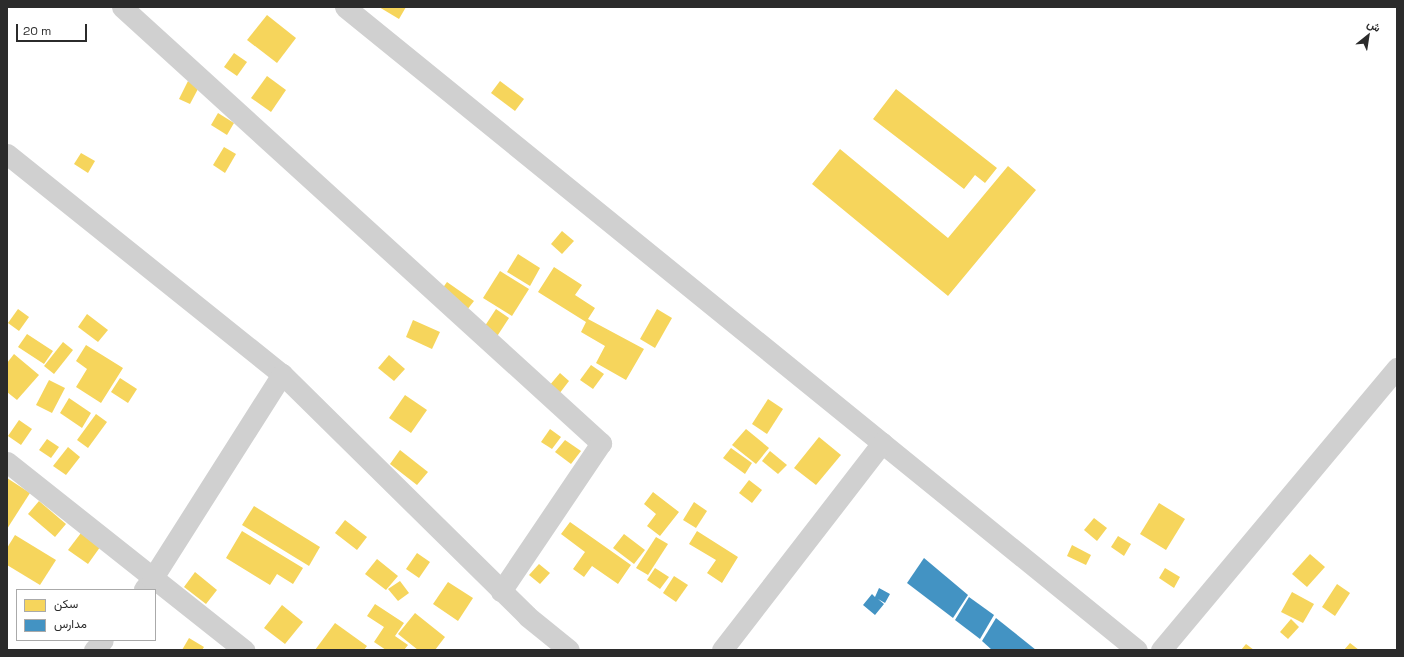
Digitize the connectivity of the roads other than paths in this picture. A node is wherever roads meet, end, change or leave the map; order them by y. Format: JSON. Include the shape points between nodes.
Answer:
{"nodes":[{"id":1,"x":122,"y":7,"type":"edge"},
{"id":2,"x":345,"y":7,"type":"edge"},
{"id":3,"x":7,"y":154,"type":"edge"},
{"id":4,"x":1397,"y":368,"type":"edge"},
{"id":5,"x":282,"y":374,"type":"junction"},
{"id":6,"x":882,"y":443,"type":"junction"},
{"id":7,"x":7,"y":462,"type":"edge"},
{"id":8,"x":148,"y":584,"type":"edge"},
{"id":9,"x":156,"y":590,"type":"edge"},
{"id":10,"x":501,"y":591,"type":"junction"},
{"id":11,"x":102,"y":641,"type":"edge"},
{"id":12,"x":94,"y":650,"type":"edge"},
{"id":13,"x":244,"y":650,"type":"edge"},
{"id":14,"x":570,"y":650,"type":"edge"},
{"id":15,"x":722,"y":650,"type":"edge"},
{"id":16,"x":1137,"y":650,"type":"edge"},
{"id":17,"x":1161,"y":650,"type":"edge"}],
"edges":[{"from":1,"to":10,"type":"street","via":[[601,443]]},
{"from":2,"to":6,"type":"street"},
{"from":3,"to":5,"type":"street"},
{"from":4,"to":17,"type":"street"},
{"from":5,"to":8,"type":"street"},
{"from":5,"to":10,"type":"street"},
{"from":6,"to":15,"type":"street"},
{"from":6,"to":16,"type":"street"},
{"from":7,"to":8,"type":"street"},
{"from":9,"to":13,"type":"street"},
{"from":10,"to":14,"type":"street","via":[[526,616]]},
{"from":11,"to":12,"type":"street"}]}
